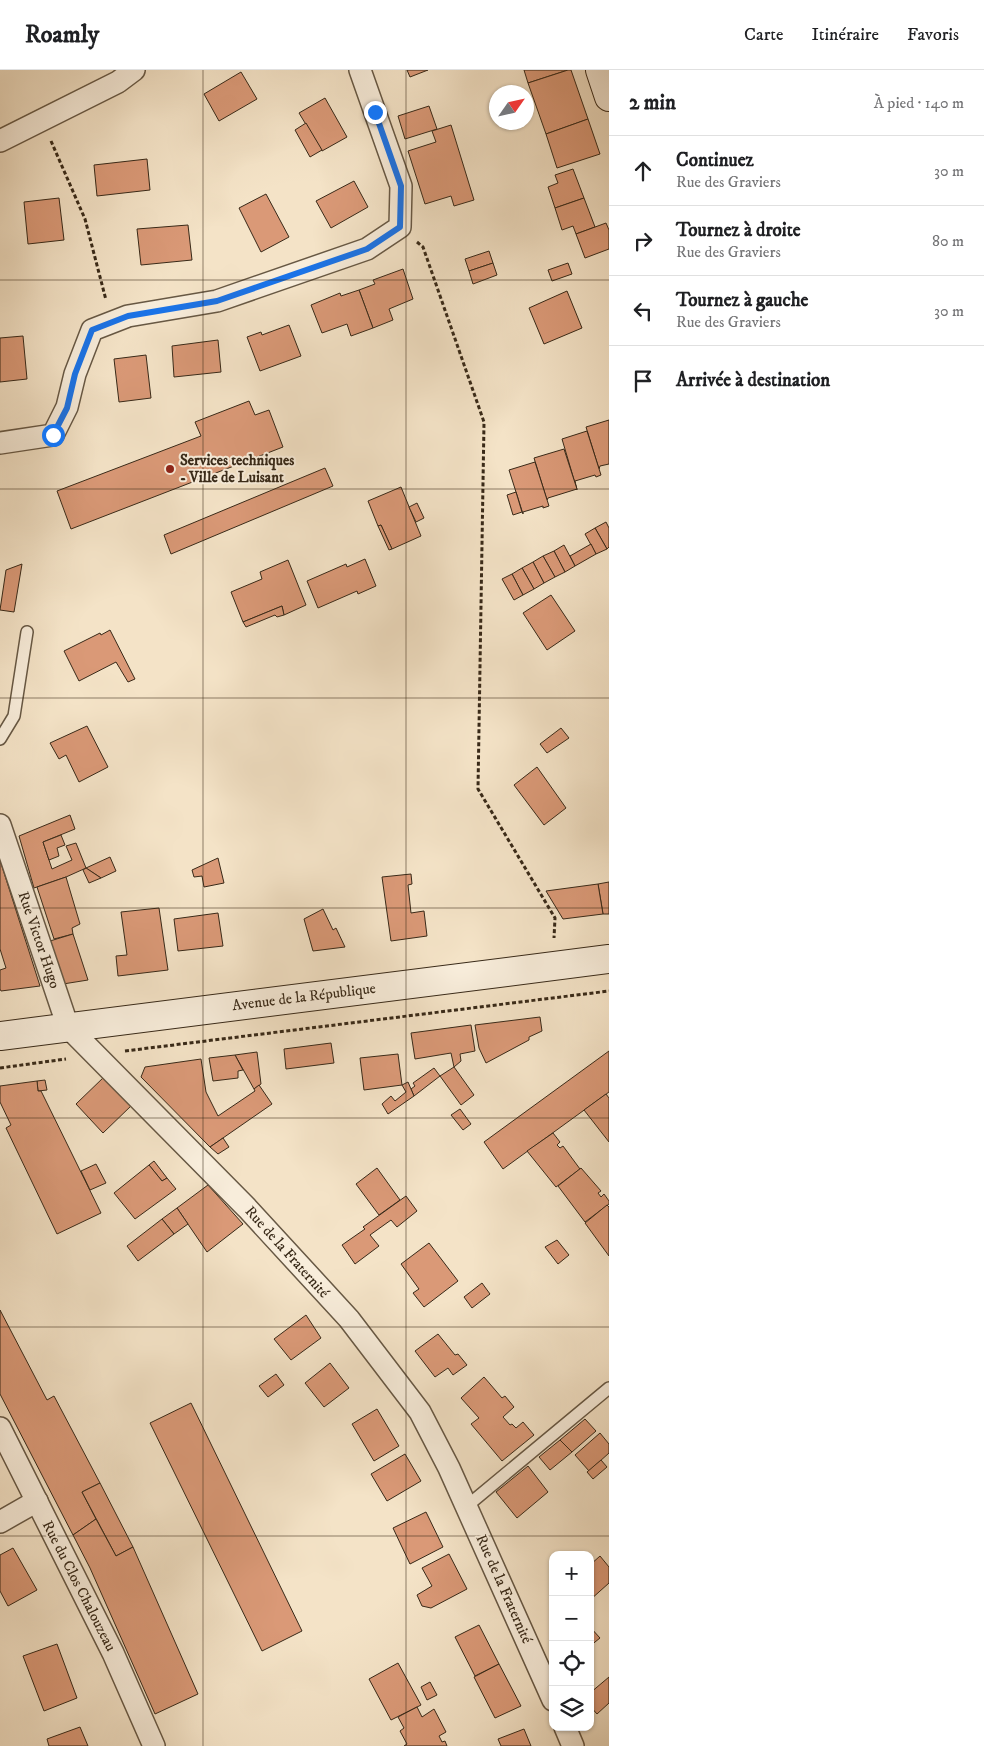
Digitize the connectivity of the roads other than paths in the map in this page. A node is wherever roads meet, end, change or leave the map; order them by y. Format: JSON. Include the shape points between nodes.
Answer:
{"nodes":[{"id":1,"x":134,"y":70,"type":"edge"},
{"id":2,"x":360,"y":70,"type":"edge"},
{"id":3,"x":600,"y":70,"type":"edge"},
{"id":4,"x":609,"y":97,"type":"edge"},
{"id":5,"x":0,"y":141,"type":"edge"},
{"id":6,"x":0,"y":443,"type":"edge"},
{"id":7,"x":27,"y":632,"type":"dead end"},
{"id":8,"x":0,"y":738,"type":"edge"},
{"id":9,"x":0,"y":825,"type":"edge"},
{"id":10,"x":609,"y":959,"type":"edge"},
{"id":11,"x":68,"y":1027,"type":"junction"},
{"id":12,"x":0,"y":1036,"type":"edge"},
{"id":13,"x":609,"y":1388,"type":"edge"},
{"id":14,"x":0,"y":1428,"type":"edge"},
{"id":15,"x":37,"y":1501,"type":"junction"},
{"id":16,"x":466,"y":1506,"type":"junction"},
{"id":17,"x":0,"y":1522,"type":"edge"},
{"id":18,"x":549,"y":1691,"type":"edge"},
{"id":19,"x":567,"y":1731,"type":"edge"},
{"id":20,"x":154,"y":1746,"type":"edge"},
{"id":21,"x":573,"y":1746,"type":"edge"}],
"edges":[{"from":1,"to":5,"type":"street","via":[[118,82]]},
{"from":2,"to":6,"type":"street","via":[[401,186],[400,227],[367,249],[217,301],[128,316],[92,330],[75,374],[67,408],[53,435]]},
{"from":3,"to":4,"type":"main road"},
{"from":7,"to":8,"type":"lane","via":[[14,716]]},
{"from":9,"to":11,"type":"street","name":"Rue Victor Hugo"},
{"from":10,"to":11,"type":"main road","name":"Avenue de la République"},
{"from":11,"to":12,"type":"main road","name":"Avenue de la République"},
{"from":11,"to":16,"type":"street","name":"Rue de la Fraternité","via":[[247,1208],[348,1319],[420,1412]]},
{"from":13,"to":16,"type":"lane"},
{"from":14,"to":15,"type":"street","name":"Rue du Clos Chalouzeau"},
{"from":15,"to":17,"type":"street"},
{"from":15,"to":20,"type":"street","name":"Rue du Clos Chalouzeau","via":[[113,1653]]},
{"from":16,"to":18,"type":"street","name":"Rue de la Fraternité"},
{"from":19,"to":21,"type":"street"}]}
